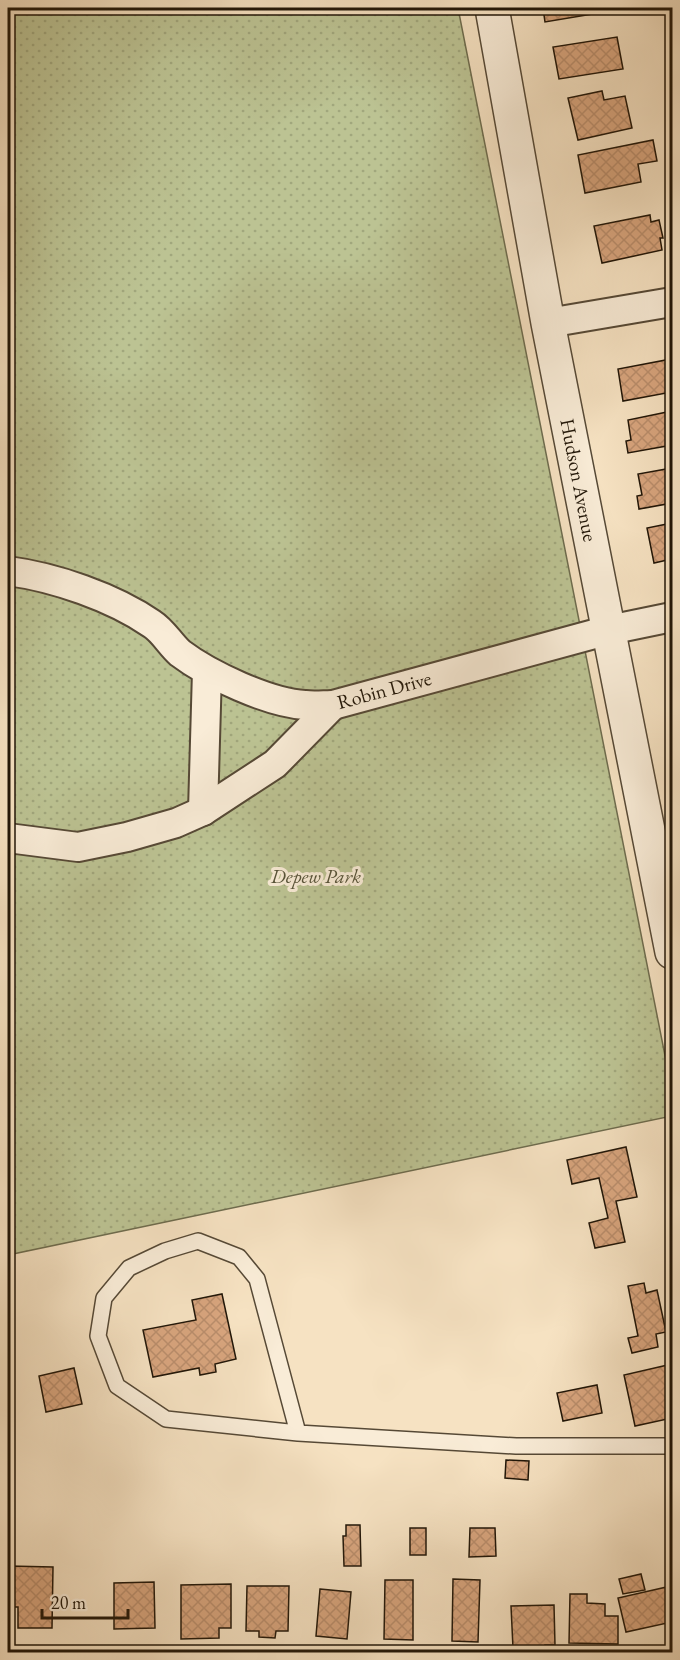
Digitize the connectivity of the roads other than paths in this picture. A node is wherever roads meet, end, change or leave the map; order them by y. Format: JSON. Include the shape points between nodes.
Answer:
{"nodes":[{"id":1,"x":492,"y":8,"type":"edge"},
{"id":2,"x":672,"y":302,"type":"edge"},
{"id":3,"x":548,"y":323,"type":"junction"},
{"id":4,"x":8,"y":571,"type":"edge"},
{"id":5,"x":672,"y":617,"type":"edge"},
{"id":6,"x":609,"y":630,"type":"junction"},
{"id":7,"x":207,"y":670,"type":"junction"},
{"id":8,"x":333,"y":705,"type":"junction"},
{"id":9,"x":203,"y":811,"type":"junction"},
{"id":10,"x":8,"y":838,"type":"edge"},
{"id":11,"x":672,"y":952,"type":"edge"},
{"id":12,"x":298,"y":1433,"type":"junction"},
{"id":13,"x":672,"y":1446,"type":"edge"}],
"edges":[{"from":1,"to":3,"type":"street","name":"Hudson Avenue"},
{"from":2,"to":3,"type":"street"},
{"from":3,"to":6,"type":"street","name":"Hudson Avenue"},
{"from":4,"to":7,"type":"street","name":"Robin Drive","via":[[34,574],[120,604],[154,625],[179,652]]},
{"from":5,"to":6,"type":"street","name":"Robin Drive"},
{"from":6,"to":8,"type":"street","name":"Robin Drive"},
{"from":6,"to":11,"type":"street","name":"Hudson Avenue"},
{"from":7,"to":8,"type":"street","name":"Robin Drive","via":[[274,699]]},
{"from":7,"to":9,"type":"street"},
{"from":8,"to":9,"type":"street","via":[[275,764]]},
{"from":9,"to":10,"type":"street","via":[[128,837],[78,847]]},
{"from":12,"to":12,"type":"lane","via":[[166,1419],[117,1386],[98,1336],[104,1298],[129,1268],[165,1251],[198,1241],[239,1257],[257,1279]]},
{"from":12,"to":13,"type":"lane","via":[[516,1446]]}]}
